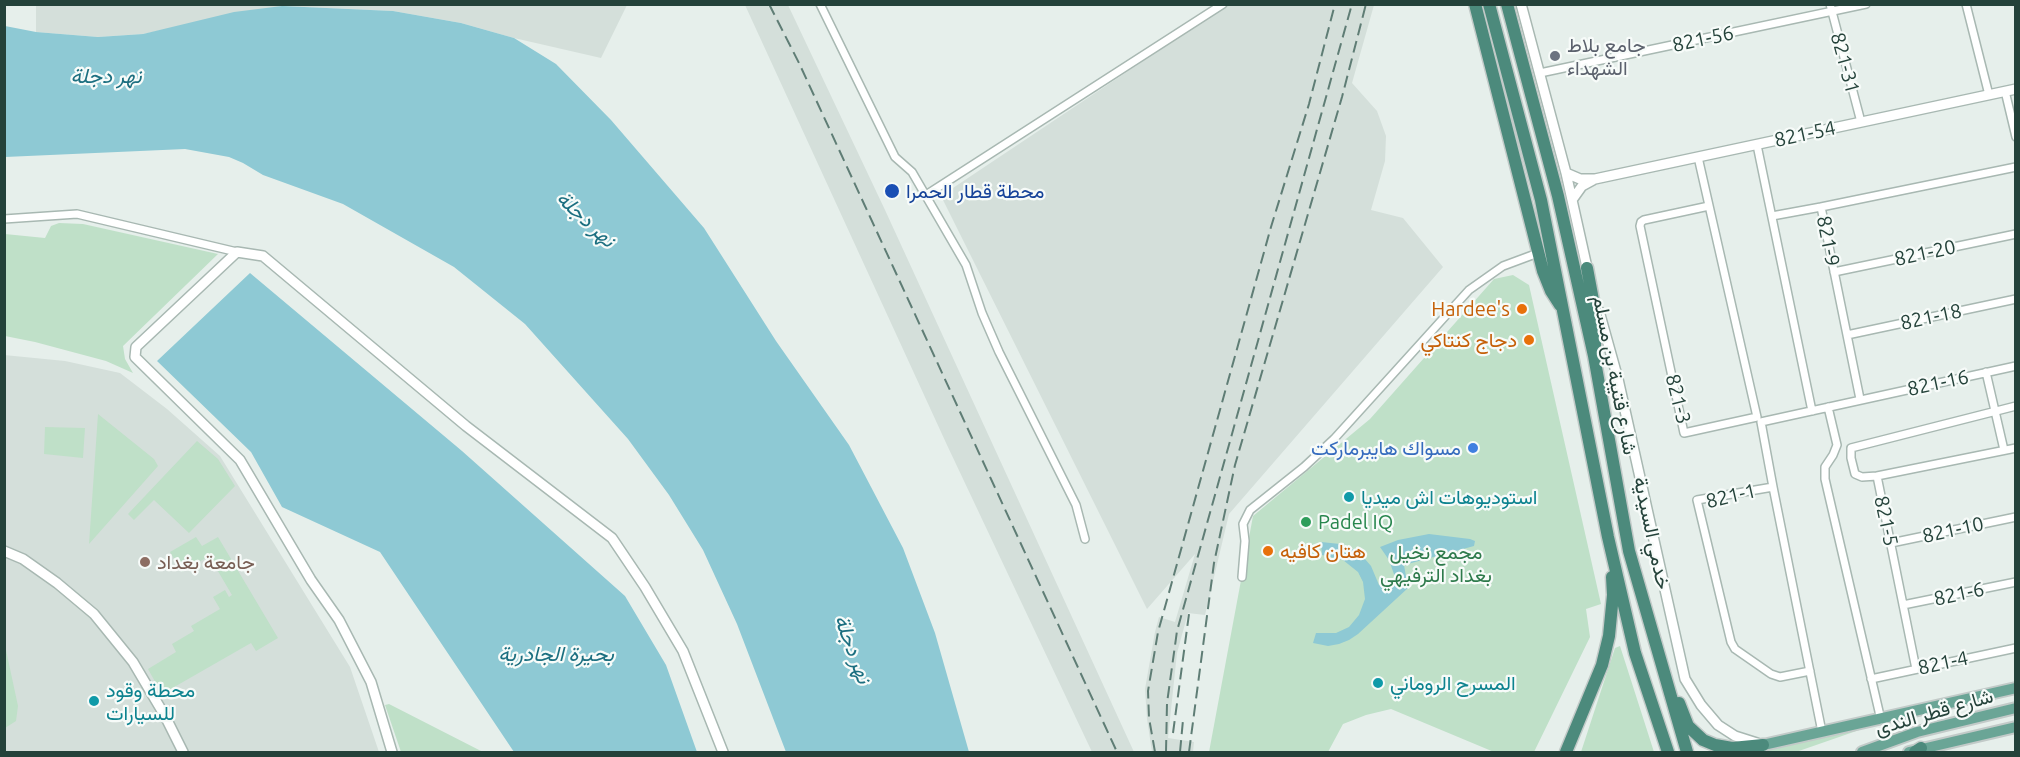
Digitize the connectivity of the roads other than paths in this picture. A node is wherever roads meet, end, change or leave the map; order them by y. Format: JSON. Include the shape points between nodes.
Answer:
{"nodes":[{"id":1,"x":820,"y":4,"type":"edge"},
{"id":2,"x":1223,"y":4,"type":"edge"},
{"id":3,"x":1475,"y":4,"type":"edge"},
{"id":4,"x":1489,"y":4,"type":"edge"},
{"id":5,"x":1507,"y":4,"type":"edge"},
{"id":6,"x":1521,"y":4,"type":"edge"},
{"id":7,"x":1866,"y":4,"type":"edge"},
{"id":8,"x":1966,"y":4,"type":"edge"},
{"id":9,"x":1831,"y":8,"type":"edge"},
{"id":10,"x":1540,"y":73,"type":"junction"},
{"id":11,"x":2016,"y":89,"type":"edge"},
{"id":12,"x":2005,"y":92,"type":"junction"},
{"id":13,"x":1989,"y":95,"type":"junction"},
{"id":14,"x":1861,"y":122,"type":"junction"},
{"id":15,"x":2016,"y":137,"type":"edge"},
{"id":16,"x":1757,"y":144,"type":"junction"},
{"id":17,"x":1698,"y":157,"type":"junction"},
{"id":18,"x":2016,"y":167,"type":"edge"},
{"id":19,"x":1566,"y":173,"type":"junction"},
{"id":20,"x":1596,"y":179,"type":"junction"},
{"id":21,"x":926,"y":195,"type":"junction"},
{"id":22,"x":1572,"y":200,"type":"junction"},
{"id":23,"x":1709,"y":206,"type":"junction"},
{"id":24,"x":1821,"y":207,"type":"junction"},
{"id":25,"x":1772,"y":216,"type":"junction"},
{"id":26,"x":4,"y":219,"type":"edge"},
{"id":27,"x":2016,"y":234,"type":"edge"},
{"id":28,"x":237,"y":252,"type":"junction"},
{"id":29,"x":1538,"y":253,"type":"junction"},
{"id":30,"x":1587,"y":268,"type":"junction"},
{"id":31,"x":1834,"y":272,"type":"junction"},
{"id":32,"x":2016,"y":299,"type":"edge"},
{"id":33,"x":1563,"y":310,"type":"junction"},
{"id":34,"x":1847,"y":335,"type":"junction"},
{"id":35,"x":1594,"y":356,"type":"junction"},
{"id":36,"x":2016,"y":366,"type":"edge"},
{"id":37,"x":1986,"y":372,"type":"junction"},
{"id":38,"x":1860,"y":399,"type":"junction"},
{"id":39,"x":2016,"y":406,"type":"edge"},
{"id":40,"x":1828,"y":407,"type":"junction"},
{"id":41,"x":1812,"y":411,"type":"junction"},
{"id":42,"x":1995,"y":411,"type":"junction"},
{"id":43,"x":1837,"y":445,"type":"junction"},
{"id":44,"x":2016,"y":448,"type":"edge"},
{"id":45,"x":2004,"y":450,"type":"junction"},
{"id":46,"x":1850,"y":451,"type":"junction"},
{"id":47,"x":1876,"y":476,"type":"junction"},
{"id":48,"x":1773,"y":487,"type":"junction"},
{"id":49,"x":2016,"y":517,"type":"edge"},
{"id":50,"x":1608,"y":537,"type":"junction"},
{"id":51,"x":1085,"y":539,"type":"dead end"},
{"id":52,"x":1891,"y":543,"type":"junction"},
{"id":53,"x":4,"y":551,"type":"edge"},
{"id":54,"x":1242,"y":578,"type":"dead end"},
{"id":55,"x":2016,"y":582,"type":"edge"},
{"id":56,"x":1903,"y":605,"type":"junction"},
{"id":57,"x":2016,"y":648,"type":"edge"},
{"id":58,"x":1660,"y":660,"type":"junction"},
{"id":59,"x":1916,"y":669,"type":"junction"},
{"id":60,"x":1809,"y":671,"type":"junction"},
{"id":61,"x":1871,"y":679,"type":"junction"},
{"id":62,"x":2016,"y":688,"type":"edge"},
{"id":63,"x":2016,"y":708,"type":"edge"},
{"id":64,"x":1881,"y":720,"type":"junction"},
{"id":65,"x":2016,"y":727,"type":"edge"},
{"id":66,"x":1822,"y":732,"type":"junction"},
{"id":67,"x":1763,"y":745,"type":"junction"},
{"id":68,"x":1918,"y":750,"type":"edge"},
{"id":69,"x":183,"y":753,"type":"edge"},
{"id":70,"x":392,"y":753,"type":"edge"},
{"id":71,"x":723,"y":753,"type":"edge"},
{"id":72,"x":1566,"y":753,"type":"edge"},
{"id":73,"x":1668,"y":753,"type":"edge"},
{"id":74,"x":1688,"y":753,"type":"edge"},
{"id":75,"x":1862,"y":753,"type":"edge"},
{"id":76,"x":1909,"y":753,"type":"edge"}],
"edges":[{"from":1,"to":21,"type":"street","via":[[895,157],[912,172]]},
{"from":2,"to":21,"type":"street"},
{"from":3,"to":29,"type":"highway"},
{"from":4,"to":33,"type":"highway","name":"شارع قتيبة بن مسلم","via":[[1541,200]]},
{"from":5,"to":35,"type":"highway","name":"شارع قتيبة بن مسلم","via":[[1558,196]]},
{"from":6,"to":10,"type":"street","name":"خدمي السيدية"},
{"from":7,"to":9,"type":"street","name":"821-56"},
{"from":8,"to":13,"type":"street"},
{"from":9,"to":10,"type":"street","name":"821-56"},
{"from":9,"to":14,"type":"street","name":"821-31"},
{"from":10,"to":19,"type":"street","name":"خدمي السيدية"},
{"from":11,"to":12,"type":"street","name":"821-54"},
{"from":12,"to":13,"type":"street","name":"821-54"},
{"from":12,"to":15,"type":"street"},
{"from":13,"to":14,"type":"street","name":"821-54"},
{"from":14,"to":16,"type":"street","name":"821-54"},
{"from":16,"to":17,"type":"street","name":"821-54"},
{"from":16,"to":25,"type":"street"},
{"from":17,"to":20,"type":"street","name":"821-54"},
{"from":17,"to":23,"type":"street","name":"821-3"},
{"from":18,"to":24,"type":"street","name":"821-9"},
{"from":19,"to":20,"type":"street","name":"821-54","via":[[1580,179]]},
{"from":19,"to":22,"type":"street","name":"خدمي السيدية"},
{"from":20,"to":22,"type":"street","name":"821-54","via":[[1582,186]]},
{"from":21,"to":51,"type":"street","via":[[966,265],[999,352],[1076,505]]},
{"from":22,"to":30,"type":"street","name":"خدمي السيدية"},
{"from":23,"to":23,"type":"street","name":"821-3","via":[[1756,417],[1684,433],[1640,226],[1644,220]]},
{"from":24,"to":25,"type":"street"},
{"from":24,"to":31,"type":"street","name":"821-9"},
{"from":25,"to":41,"type":"street"},
{"from":26,"to":28,"type":"street","via":[[77,214]]},
{"from":27,"to":31,"type":"street","name":"821-20"},
{"from":28,"to":70,"type":"street","via":[[136,346],[135,357],[240,460],[339,620],[371,682]]},
{"from":28,"to":71,"type":"street","via":[[263,256],[466,426],[612,538],[683,651]]},
{"from":29,"to":33,"type":"highway","via":[[1546,281]]},
{"from":29,"to":54,"type":"street","via":[[1503,266],[1469,290],[1334,439],[1250,510],[1243,524]]},
{"from":30,"to":35,"type":"highway","via":[[1596,316]]},
{"from":30,"to":67,"type":"street","name":"خدمي السيدية","via":[[1618,379],[1683,673],[1718,725]]},
{"from":31,"to":34,"type":"street","name":"821-9"},
{"from":32,"to":34,"type":"street","name":"821-18"},
{"from":33,"to":50,"type":"highway","name":"شارع قتيبة بن مسلم"},
{"from":34,"to":38,"type":"street","name":"821-9"},
{"from":35,"to":58,"type":"highway","name":"شارع قتيبة بن مسلم","via":[[1629,551]]},
{"from":36,"to":37,"type":"street","name":"821-16"},
{"from":37,"to":38,"type":"street","name":"821-16"},
{"from":37,"to":42,"type":"street"},
{"from":38,"to":40,"type":"street","name":"821-16"},
{"from":39,"to":42,"type":"street"},
{"from":40,"to":41,"type":"street","name":"821-16"},
{"from":40,"to":43,"type":"street"},
{"from":41,"to":48,"type":"street","name":"821-16","via":[[1761,422]]},
{"from":42,"to":45,"type":"street"},
{"from":42,"to":46,"type":"street","via":[[1855,446]]},
{"from":43,"to":46,"type":"street"},
{"from":43,"to":61,"type":"street","via":[[1824,467],[1825,479]]},
{"from":44,"to":45,"type":"street","name":"821-5"},
{"from":45,"to":47,"type":"street","name":"821-5"},
{"from":46,"to":47,"type":"street","via":[[1855,474]]},
{"from":47,"to":52,"type":"street","name":"821-5"},
{"from":48,"to":60,"type":"street","name":"821-1"},
{"from":48,"to":60,"type":"street","name":"821-1","via":[[1697,500],[1734,649],[1780,677]]},
{"from":49,"to":52,"type":"street","name":"821-10"},
{"from":50,"to":72,"type":"highway","via":[[1614,595],[1609,636],[1602,665]]},
{"from":50,"to":73,"type":"highway","name":"شارع قتيبة بن مسلم","via":[[1635,653]]},
{"from":52,"to":56,"type":"street","name":"821-5"},
{"from":53,"to":69,"type":"street","via":[[23,559],[94,614],[133,662]]},
{"from":55,"to":56,"type":"street","name":"821-6"},
{"from":56,"to":59,"type":"street","name":"821-5"},
{"from":57,"to":59,"type":"street","name":"821-4"},
{"from":58,"to":67,"type":"highway","via":[[1694,733],[1715,746]]},
{"from":58,"to":74,"type":"highway","name":"شارع قتيبة بن مسلم"},
{"from":59,"to":61,"type":"street","name":"821-4"},
{"from":60,"to":66,"type":"street","name":"821-1"},
{"from":61,"to":64,"type":"street"},
{"from":62,"to":64,"type":"main road"},
{"from":63,"to":75,"type":"main road","name":"شارع قطر الندى","via":[[1917,732]]},
{"from":64,"to":66,"type":"main road"},
{"from":65,"to":68,"type":"main road","name":"شارع قطر الندى"},
{"from":66,"to":67,"type":"main road"},
{"from":68,"to":76,"type":"main road","name":"شارع قطر الندى"}]}
